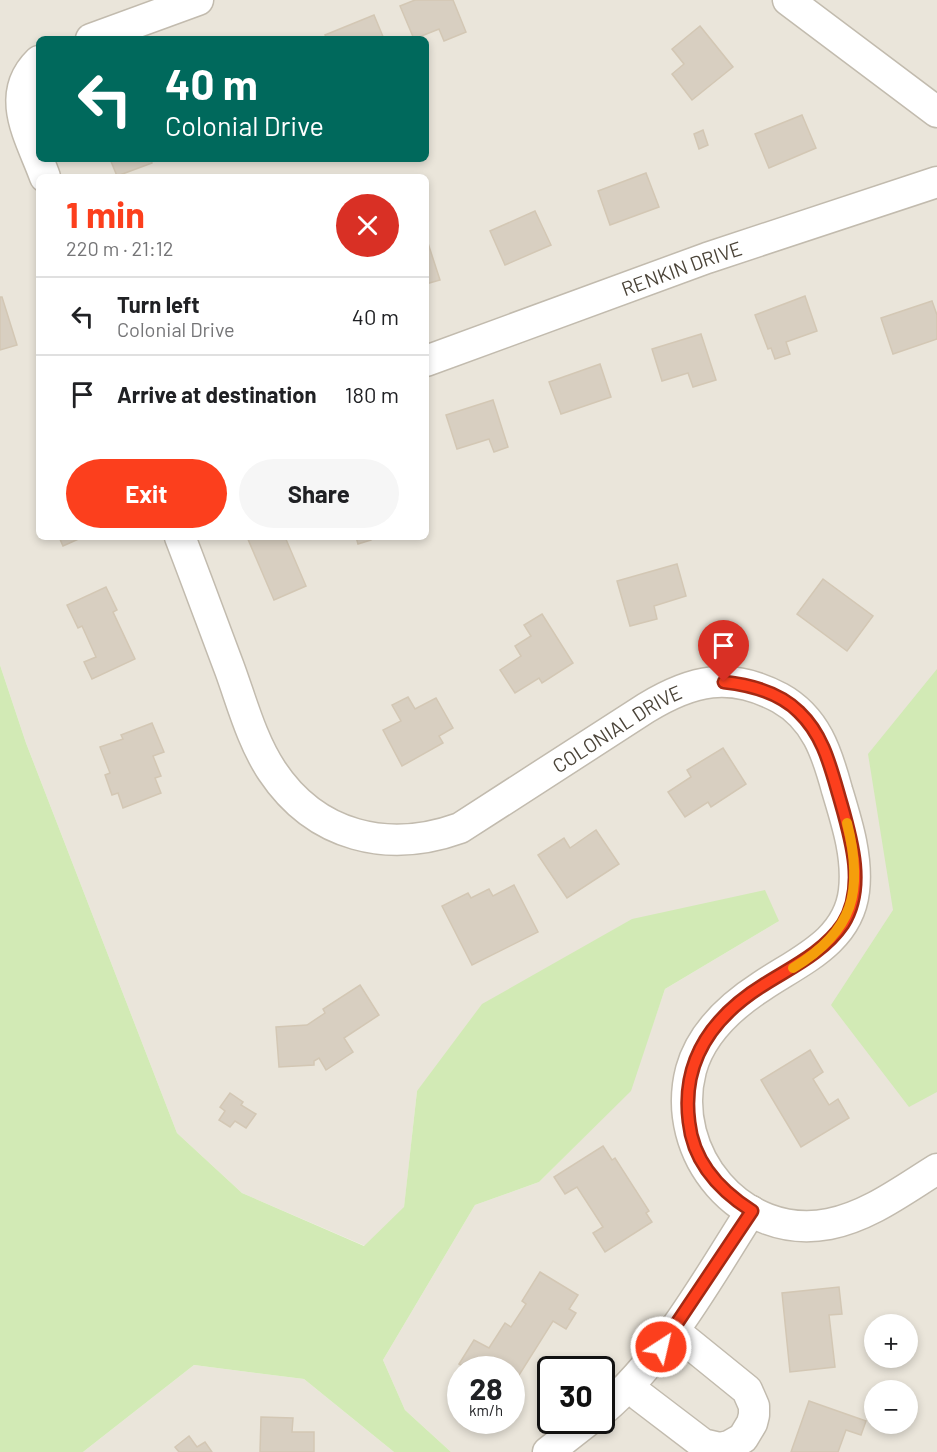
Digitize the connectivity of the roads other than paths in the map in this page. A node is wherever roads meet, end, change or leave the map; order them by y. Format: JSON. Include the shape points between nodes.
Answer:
{"nodes":[{"id":1,"x":198,"y":0,"type":"edge"},
{"id":2,"x":788,"y":0,"type":"edge"},
{"id":3,"x":99,"y":36,"type":"edge"},
{"id":4,"x":36,"y":64,"type":"edge"},
{"id":5,"x":937,"y":112,"type":"edge"},
{"id":6,"x":36,"y":153,"type":"edge"},
{"id":7,"x":937,"y":182,"type":"edge"},
{"id":8,"x":429,"y":360,"type":"edge"},
{"id":9,"x":181,"y":540,"type":"edge"},
{"id":10,"x":937,"y":1169,"type":"edge"},
{"id":11,"x":752,"y":1211,"type":"junction"},
{"id":12,"x":673,"y":1330,"type":"junction"},
{"id":13,"x":630,"y":1386,"type":"junction"},
{"id":14,"x":615,"y":1399,"type":"edge"},
{"id":15,"x":572,"y":1434,"type":"edge"},
{"id":16,"x":548,"y":1452,"type":"edge"}],
"edges":[{"from":1,"to":3,"type":"street"},
{"from":2,"to":5,"type":"street"},
{"from":4,"to":6,"type":"street","via":[[21,93],[23,118]]},
{"from":7,"to":8,"type":"street","name":"RENKIN DRIVE","via":[[698,262]]},
{"from":9,"to":11,"type":"street","name":"COLONIAL DRIVE","via":[[271,770],[306,809],[354,834],[408,841],[460,828],[646,708],[686,687],[724,682],[752,686],[787,702],[809,723],[827,756],[850,838],[855,875],[850,910],[818,951],[723,1016],[699,1050],[688,1090],[690,1131],[696,1151],[719,1186]]},
{"from":10,"to":11,"type":"street","name":"COLONIAL DRIVE","via":[[844,1221],[787,1224]]},
{"from":11,"to":12,"type":"street"},
{"from":12,"to":13,"type":"street"},
{"from":12,"to":13,"type":"street","via":[[747,1390],[754,1414],[744,1438],[720,1448],[703,1444]]},
{"from":13,"to":14,"type":"street"},
{"from":15,"to":16,"type":"street"}]}
